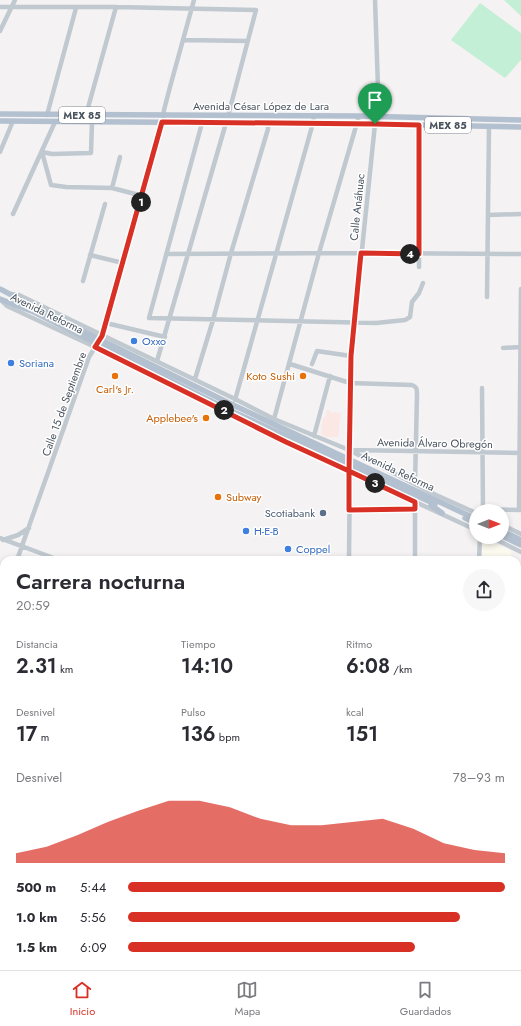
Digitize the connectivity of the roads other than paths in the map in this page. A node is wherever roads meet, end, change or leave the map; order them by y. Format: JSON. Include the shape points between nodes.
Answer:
{"nodes":[{"id":1,"x":15,"y":0,"type":"edge"},
{"id":2,"x":194,"y":0,"type":"edge"},
{"id":3,"x":375,"y":0,"type":"edge"},
{"id":4,"x":0,"y":7,"type":"edge"},
{"id":5,"x":11,"y":7,"type":"junction"},
{"id":6,"x":116,"y":7,"type":"junction"},
{"id":7,"x":76,"y":8,"type":"junction"},
{"id":8,"x":192,"y":8,"type":"junction"},
{"id":9,"x":0,"y":31,"type":"edge"},
{"id":10,"x":183,"y":40,"type":"junction"},
{"id":11,"x":248,"y":41,"type":"junction"},
{"id":12,"x":0,"y":114,"type":"edge"},
{"id":13,"x":47,"y":115,"type":"junction"},
{"id":14,"x":86,"y":115,"type":"junction"},
{"id":15,"x":163,"y":116,"type":"junction"},
{"id":16,"x":228,"y":116,"type":"junction"},
{"id":17,"x":314,"y":116,"type":"junction"},
{"id":18,"x":359,"y":116,"type":"junction"},
{"id":19,"x":379,"y":117,"type":"junction"},
{"id":20,"x":521,"y":120,"type":"edge"},
{"id":21,"x":0,"y":121,"type":"edge"},
{"id":22,"x":13,"y":122,"type":"junction"},
{"id":23,"x":55,"y":122,"type":"junction"},
{"id":24,"x":92,"y":122,"type":"junction"},
{"id":25,"x":162,"y":122,"type":"junction"},
{"id":26,"x":202,"y":123,"type":"junction"},
{"id":27,"x":226,"y":123,"type":"junction"},
{"id":28,"x":268,"y":123,"type":"junction"},
{"id":29,"x":313,"y":123,"type":"junction"},
{"id":30,"x":357,"y":124,"type":"junction"},
{"id":31,"x":375,"y":124,"type":"junction"},
{"id":32,"x":419,"y":125,"type":"junction"},
{"id":33,"x":489,"y":126,"type":"junction"},
{"id":34,"x":521,"y":127,"type":"edge"},
{"id":35,"x":0,"y":152,"type":"edge"},
{"id":36,"x":42,"y":152,"type":"junction"},
{"id":37,"x":120,"y":157,"type":"dead end"},
{"id":38,"x":112,"y":188,"type":"junction"},
{"id":39,"x":143,"y":196,"type":"junction"},
{"id":40,"x":105,"y":204,"type":"dead end"},
{"id":41,"x":13,"y":214,"type":"dead end"},
{"id":42,"x":521,"y":214,"type":"edge"},
{"id":43,"x":488,"y":215,"type":"junction"},
{"id":44,"x":188,"y":253,"type":"junction"},
{"id":45,"x":319,"y":253,"type":"junction"},
{"id":46,"x":361,"y":253,"type":"junction"},
{"id":47,"x":166,"y":254,"type":"junction"},
{"id":48,"x":231,"y":254,"type":"junction"},
{"id":49,"x":276,"y":254,"type":"junction"},
{"id":50,"x":419,"y":254,"type":"junction"},
{"id":51,"x":488,"y":254,"type":"junction"},
{"id":52,"x":521,"y":254,"type":"edge"},
{"id":53,"x":90,"y":255,"type":"junction"},
{"id":54,"x":123,"y":263,"type":"junction"},
{"id":55,"x":419,"y":267,"type":"dead end"},
{"id":56,"x":83,"y":281,"type":"dead end"},
{"id":57,"x":423,"y":284,"type":"dead end"},
{"id":58,"x":0,"y":289,"type":"edge"},
{"id":59,"x":521,"y":289,"type":"edge"},
{"id":60,"x":487,"y":297,"type":"dead end"},
{"id":61,"x":0,"y":299,"type":"edge"},
{"id":62,"x":170,"y":320,"type":"junction"},
{"id":63,"x":213,"y":320,"type":"junction"},
{"id":64,"x":257,"y":321,"type":"junction"},
{"id":65,"x":301,"y":321,"type":"junction"},
{"id":66,"x":354,"y":321,"type":"junction"},
{"id":67,"x":106,"y":323,"type":"junction"},
{"id":68,"x":165,"y":337,"type":"junction"},
{"id":69,"x":99,"y":341,"type":"junction"},
{"id":70,"x":521,"y":347,"type":"edge"},
{"id":71,"x":503,"y":348,"type":"dead end"},
{"id":72,"x":351,"y":356,"type":"junction"},
{"id":73,"x":157,"y":361,"type":"junction"},
{"id":74,"x":290,"y":364,"type":"junction"},
{"id":75,"x":312,"y":364,"type":"dead end"},
{"id":76,"x":330,"y":376,"type":"junction"},
{"id":77,"x":195,"y":379,"type":"junction"},
{"id":78,"x":350,"y":383,"type":"junction"},
{"id":79,"x":482,"y":388,"type":"dead end"},
{"id":80,"x":232,"y":407,"type":"junction"},
{"id":81,"x":274,"y":419,"type":"junction"},
{"id":82,"x":284,"y":428,"type":"junction"},
{"id":83,"x":314,"y":436,"type":"junction"},
{"id":84,"x":349,"y":450,"type":"junction"},
{"id":85,"x":417,"y":451,"type":"junction"},
{"id":86,"x":482,"y":452,"type":"junction"},
{"id":87,"x":521,"y":453,"type":"edge"},
{"id":88,"x":349,"y":465,"type":"junction"},
{"id":89,"x":415,"y":484,"type":"junction"},
{"id":90,"x":436,"y":495,"type":"junction"},
{"id":91,"x":422,"y":496,"type":"junction"},
{"id":92,"x":415,"y":502,"type":"junction"},
{"id":93,"x":482,"y":504,"type":"edge"},
{"id":94,"x":415,"y":509,"type":"junction"},
{"id":95,"x":349,"y":510,"type":"junction"},
{"id":96,"x":469,"y":510,"type":"edge"},
{"id":97,"x":509,"y":510,"type":"edge"},
{"id":98,"x":520,"y":510,"type":"edge"},
{"id":99,"x":442,"y":513,"type":"junction"},
{"id":100,"x":469,"y":516,"type":"edge"},
{"id":101,"x":469,"y":520,"type":"edge"},
{"id":102,"x":469,"y":526,"type":"edge"},
{"id":103,"x":28,"y":528,"type":"junction"},
{"id":104,"x":509,"y":528,"type":"edge"},
{"id":105,"x":509,"y":534,"type":"edge"},
{"id":106,"x":521,"y":534,"type":"edge"},
{"id":107,"x":2,"y":539,"type":"edge"},
{"id":108,"x":509,"y":539,"type":"edge"},
{"id":109,"x":521,"y":540,"type":"edge"},
{"id":110,"x":480,"y":544,"type":"edge"},
{"id":111,"x":505,"y":544,"type":"edge"},
{"id":112,"x":521,"y":545,"type":"edge"},
{"id":113,"x":22,"y":547,"type":"junction"},
{"id":114,"x":521,"y":552,"type":"edge"},
{"id":115,"x":19,"y":556,"type":"edge"},
{"id":116,"x":48,"y":556,"type":"edge"},
{"id":117,"x":349,"y":556,"type":"edge"},
{"id":118,"x":415,"y":556,"type":"edge"},
{"id":119,"x":479,"y":556,"type":"edge"},
{"id":120,"x":219,"y":970,"type":"edge"},
{"id":121,"x":261,"y":970,"type":"edge"},
{"id":122,"x":288,"y":970,"type":"edge"}],
"edges":[{"from":1,"to":5,"type":"street"},
{"from":2,"to":8,"type":"street","name":"Calle 15 de Septiembre"},
{"from":3,"to":19,"type":"street"},
{"from":4,"to":5,"type":"street"},
{"from":5,"to":7,"type":"street"},
{"from":5,"to":9,"type":"street"},
{"from":6,"to":7,"type":"street"},
{"from":6,"to":8,"type":"street"},
{"from":6,"to":14,"type":"street"},
{"from":7,"to":13,"type":"street"},
{"from":8,"to":10,"type":"street","name":"Calle 15 de Septiembre"},
{"from":8,"to":11,"type":"street","via":[[256,10]]},
{"from":10,"to":11,"type":"street"},
{"from":10,"to":15,"type":"street","name":"Calle 15 de Septiembre"},
{"from":11,"to":16,"type":"street"},
{"from":12,"to":13,"type":"main road","name":"Avenida César López de Lara","number":"MEX 85"},
{"from":13,"to":14,"type":"main road","name":"Avenida César López de Lara","number":"MEX 85"},
{"from":14,"to":15,"type":"main road","name":"Avenida César López de Lara","number":"MEX 85"},
{"from":15,"to":16,"type":"main road","name":"Avenida César López de Lara","number":"MEX 85"},
{"from":15,"to":25,"type":"street","name":"Calle 15 de Septiembre"},
{"from":16,"to":17,"type":"main road","name":"Avenida César López de Lara","number":"MEX 85"},
{"from":17,"to":18,"type":"main road","name":"Avenida César López de Lara","number":"MEX 85"},
{"from":17,"to":29,"type":"street"},
{"from":18,"to":19,"type":"main road","name":"Avenida César López de Lara","number":"MEX 85"},
{"from":18,"to":30,"type":"street"},
{"from":19,"to":20,"type":"main road","name":"Avenida César López de Lara","number":"MEX 85"},
{"from":19,"to":31,"type":"street","name":"Calle Anáhuac"},
{"from":21,"to":22,"type":"main road","name":"Avenida César López de Lara","number":"MEX 85"},
{"from":22,"to":23,"type":"main road","name":"Avenida César López de Lara","number":"MEX 85"},
{"from":22,"to":35,"type":"street"},
{"from":23,"to":24,"type":"main road","name":"Avenida César López de Lara","number":"MEX 85"},
{"from":23,"to":36,"type":"street"},
{"from":24,"to":25,"type":"main road","name":"Avenida César López de Lara","number":"MEX 85"},
{"from":24,"to":36,"type":"street","via":[[91,154]]},
{"from":25,"to":26,"type":"main road","name":"Avenida César López de Lara","number":"MEX 85"},
{"from":25,"to":39,"type":"street","name":"Calle 15 de Septiembre"},
{"from":26,"to":27,"type":"main road","name":"Avenida César López de Lara","number":"MEX 85"},
{"from":26,"to":47,"type":"street"},
{"from":27,"to":28,"type":"main road","name":"Avenida César López de Lara","number":"MEX 85"},
{"from":27,"to":44,"type":"street"},
{"from":28,"to":29,"type":"main road","name":"Avenida César López de Lara","number":"MEX 85"},
{"from":28,"to":48,"type":"street"},
{"from":29,"to":30,"type":"main road","name":"Avenida César López de Lara","number":"MEX 85"},
{"from":29,"to":49,"type":"street"},
{"from":30,"to":31,"type":"main road","name":"Avenida César López de Lara","number":"MEX 85"},
{"from":30,"to":45,"type":"street"},
{"from":31,"to":32,"type":"main road","name":"Avenida César López de Lara","number":"MEX 85"},
{"from":31,"to":46,"type":"street","name":"Calle Anáhuac"},
{"from":32,"to":33,"type":"main road","name":"Avenida César López de Lara","number":"MEX 85"},
{"from":32,"to":50,"type":"street"},
{"from":33,"to":34,"type":"main road","name":"Avenida César López de Lara","number":"MEX 85"},
{"from":33,"to":43,"type":"street"},
{"from":36,"to":38,"type":"street","via":[[50,185]]},
{"from":36,"to":41,"type":"street"},
{"from":37,"to":38,"type":"street"},
{"from":38,"to":39,"type":"street"},
{"from":39,"to":54,"type":"street","name":"Calle 15 de Septiembre"},
{"from":40,"to":53,"type":"street"},
{"from":42,"to":43,"type":"street"},
{"from":43,"to":51,"type":"street"},
{"from":44,"to":47,"type":"street"},
{"from":44,"to":48,"type":"street"},
{"from":44,"to":62,"type":"street"},
{"from":45,"to":46,"type":"street"},
{"from":45,"to":49,"type":"street"},
{"from":45,"to":65,"type":"street"},
{"from":46,"to":50,"type":"street"},
{"from":46,"to":66,"type":"street","name":"Calle Anáhuac"},
{"from":47,"to":62,"type":"street","via":[[149,318]]},
{"from":48,"to":49,"type":"street"},
{"from":48,"to":63,"type":"street"},
{"from":49,"to":64,"type":"street"},
{"from":50,"to":51,"type":"street"},
{"from":50,"to":55,"type":"street"},
{"from":51,"to":52,"type":"street"},
{"from":51,"to":60,"type":"street"},
{"from":53,"to":54,"type":"street"},
{"from":53,"to":56,"type":"street"},
{"from":54,"to":67,"type":"street","name":"Calle 15 de Septiembre"},
{"from":57,"to":66,"type":"street","via":[[412,302],[410,317],[405,320],[376,323]]},
{"from":58,"to":69,"type":"main road","name":"Avenida Reforma"},
{"from":59,"to":70,"type":"street"},
{"from":61,"to":69,"type":"main road","name":"Avenida Reforma"},
{"from":62,"to":63,"type":"street"},
{"from":62,"to":68,"type":"street"},
{"from":63,"to":64,"type":"street"},
{"from":63,"to":77,"type":"street"},
{"from":64,"to":65,"type":"street"},
{"from":64,"to":80,"type":"street"},
{"from":65,"to":66,"type":"street"},
{"from":65,"to":74,"type":"street"},
{"from":66,"to":72,"type":"street","name":"Calle Anáhuac"},
{"from":67,"to":68,"type":"street"},
{"from":67,"to":69,"type":"street","name":"Calle 15 de Septiembre"},
{"from":68,"to":73,"type":"street"},
{"from":69,"to":73,"type":"street","name":"Avenida Reforma"},
{"from":69,"to":80,"type":"main road","name":"Avenida Reforma"},
{"from":69,"to":103,"type":"street","name":"Calle 15 de Septiembre","via":[[90,357]]},
{"from":70,"to":71,"type":"street"},
{"from":70,"to":87,"type":"street"},
{"from":72,"to":75,"type":"street","via":[[316,351]]},
{"from":72,"to":78,"type":"street","name":"Calle Anáhuac"},
{"from":73,"to":77,"type":"street","name":"Avenida Reforma"},
{"from":74,"to":76,"type":"street"},
{"from":74,"to":81,"type":"street"},
{"from":76,"to":78,"type":"street"},
{"from":76,"to":83,"type":"street"},
{"from":77,"to":80,"type":"street","name":"Avenida Reforma"},
{"from":78,"to":84,"type":"street","name":"Calle Anáhuac"},
{"from":78,"to":85,"type":"street","via":[[412,385],[417,389]]},
{"from":79,"to":86,"type":"street"},
{"from":80,"to":81,"type":"street","name":"Avenida Reforma"},
{"from":80,"to":82,"type":"main road","name":"Avenida Reforma"},
{"from":80,"to":88,"type":"main road","name":"Avenida Reforma"},
{"from":81,"to":82,"type":"main road"},
{"from":81,"to":83,"type":"street","name":"Avenida Reforma"},
{"from":82,"to":88,"type":"main road","name":"Avenida Reforma"},
{"from":83,"to":84,"type":"street","name":"Avenida Reforma"},
{"from":84,"to":85,"type":"street","name":"Avenida Álvaro Obregón"},
{"from":84,"to":88,"type":"street","name":"Calle Anáhuac"},
{"from":84,"to":89,"type":"street","name":"Avenida Reforma"},
{"from":85,"to":86,"type":"street","name":"Avenida Álvaro Obregón"},
{"from":85,"to":89,"type":"street"},
{"from":86,"to":87,"type":"street","name":"Avenida Álvaro Obregón"},
{"from":86,"to":93,"type":"street"},
{"from":87,"to":98,"type":"street"},
{"from":88,"to":91,"type":"main road","name":"Avenida Reforma"},
{"from":88,"to":92,"type":"street","name":"Avenida Reforma"},
{"from":88,"to":95,"type":"street","name":"Calle Anáhuac"},
{"from":89,"to":90,"type":"street","name":"Avenida Reforma"},
{"from":90,"to":91,"type":"main road"},
{"from":90,"to":96,"type":"street","name":"Avenida Reforma"},
{"from":91,"to":99,"type":"main road"},
{"from":91,"to":100,"type":"main road","name":"Avenida Reforma"},
{"from":91,"to":101,"type":"main road","name":"Avenida Reforma"},
{"from":92,"to":94,"type":"street"},
{"from":92,"to":99,"type":"street","name":"Avenida Reforma"},
{"from":94,"to":95,"type":"street"},
{"from":94,"to":118,"type":"street"},
{"from":95,"to":117,"type":"street","name":"Calle Anáhuac"},
{"from":97,"to":98,"type":"street"},
{"from":99,"to":102,"type":"street","name":"Avenida Reforma"},
{"from":103,"to":107,"type":"street","via":[[18,535]]},
{"from":103,"to":113,"type":"street","name":"Calle 15 de Septiembre"},
{"from":104,"to":106,"type":"street"},
{"from":105,"to":109,"type":"main road"},
{"from":107,"to":113,"type":"street"},
{"from":108,"to":112,"type":"main road"},
{"from":110,"to":119,"type":"street"},
{"from":111,"to":114,"type":"street"},
{"from":113,"to":115,"type":"street","name":"Calle 15 de Septiembre"},
{"from":113,"to":116,"type":"street"},
{"from":120,"to":121,"type":"street"},
{"from":121,"to":122,"type":"street"}]}
